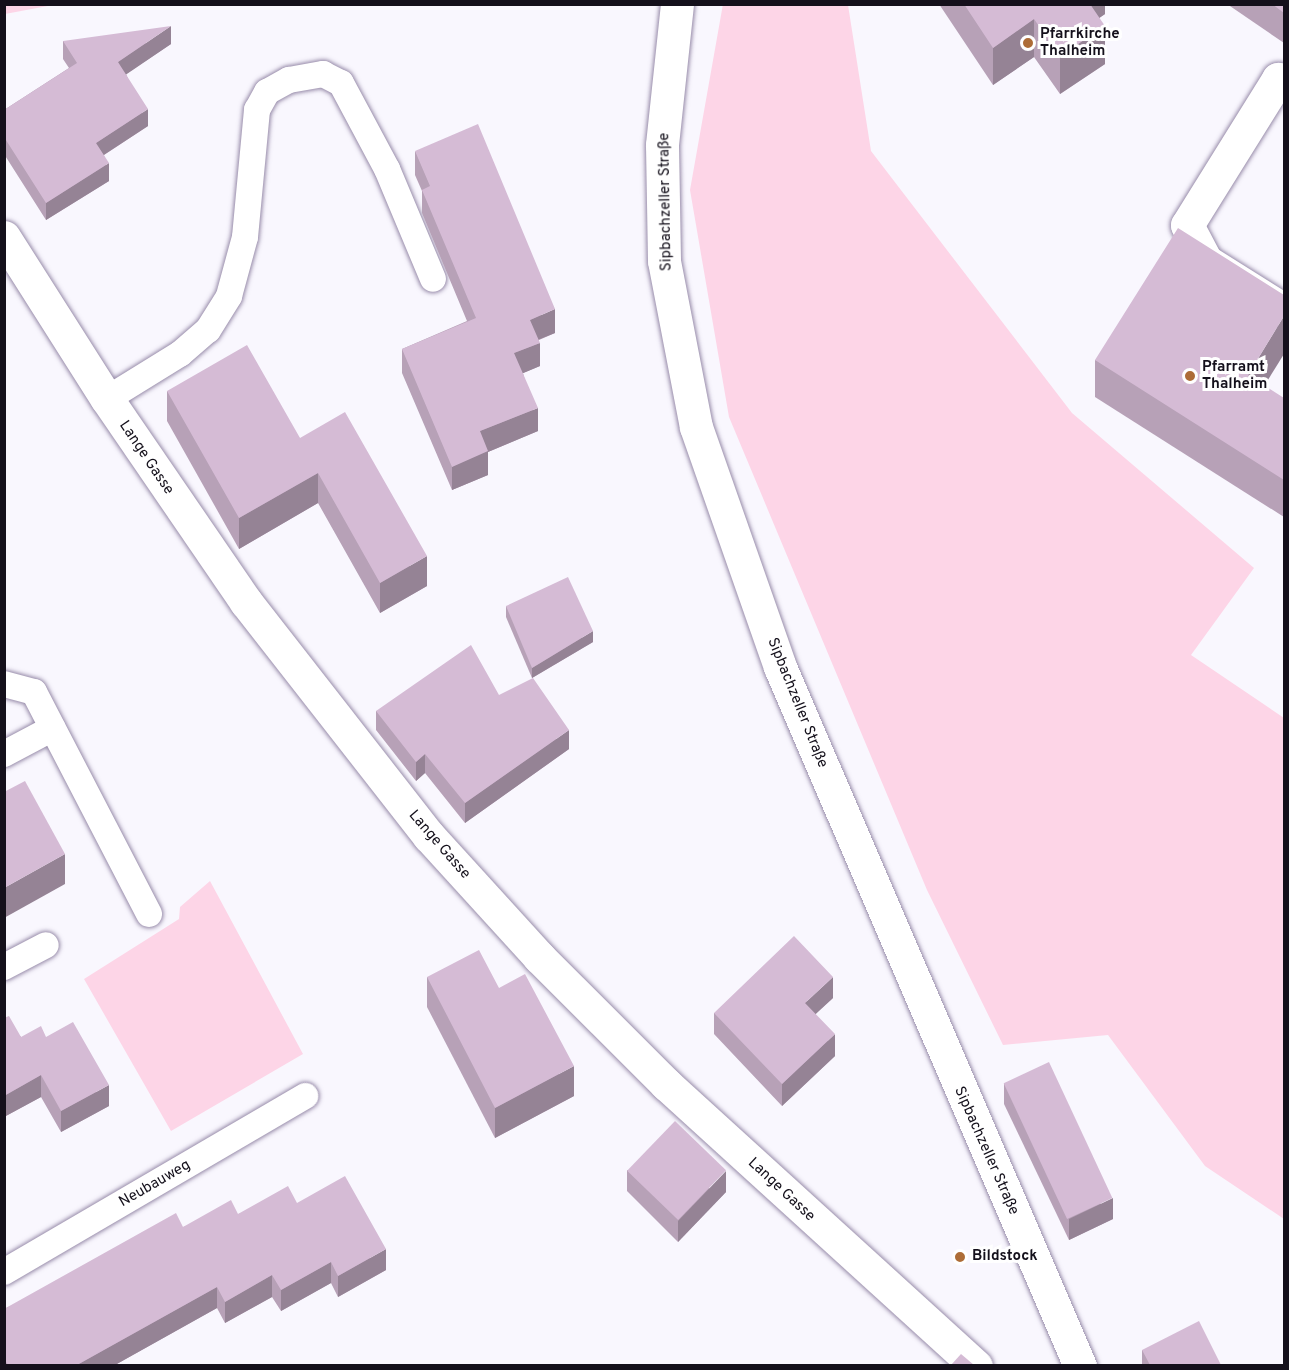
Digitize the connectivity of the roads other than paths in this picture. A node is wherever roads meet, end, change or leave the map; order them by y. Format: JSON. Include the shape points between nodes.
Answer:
{"nodes":[{"id":1,"x":677,"y":4,"type":"edge"},
{"id":2,"x":1284,"y":84,"type":"edge"},
{"id":3,"x":4,"y":237,"type":"edge"},
{"id":4,"x":433,"y":279,"type":"dead end"},
{"id":5,"x":1284,"y":310,"type":"edge"},
{"id":6,"x":107,"y":399,"type":"junction"},
{"id":7,"x":4,"y":684,"type":"edge"},
{"id":8,"x":52,"y":728,"type":"junction"},
{"id":9,"x":4,"y":754,"type":"edge"},
{"id":10,"x":149,"y":914,"type":"dead end"},
{"id":11,"x":45,"y":945,"type":"dead end"},
{"id":12,"x":4,"y":967,"type":"edge"},
{"id":13,"x":305,"y":1096,"type":"dead end"},
{"id":14,"x":4,"y":1272,"type":"edge"},
{"id":15,"x":976,"y":1365,"type":"edge"},
{"id":16,"x":1080,"y":1365,"type":"edge"}],
"edges":[{"from":1,"to":16,"type":"street","name":"Sipbachzeller Straße","via":[[662,145],[664,261],[696,427],[780,667]]},
{"from":2,"to":5,"type":"street","via":[[1278,79],[1187,225],[1206,261]]},
{"from":3,"to":6,"type":"street","name":"Lange Gasse"},
{"from":4,"to":6,"type":"lane","via":[[387,170],[341,82],[323,74],[289,80],[267,93],[257,110],[245,237],[229,296],[208,330],[180,354]]},
{"from":6,"to":15,"type":"street","name":"Lange Gasse","via":[[253,611],[437,844],[539,957],[666,1084]]},
{"from":7,"to":8,"type":"lane","via":[[34,692]]},
{"from":8,"to":9,"type":"lane"},
{"from":8,"to":10,"type":"lane"},
{"from":11,"to":12,"type":"lane"},
{"from":13,"to":14,"type":"lane","name":"Neubauweg"}]}
